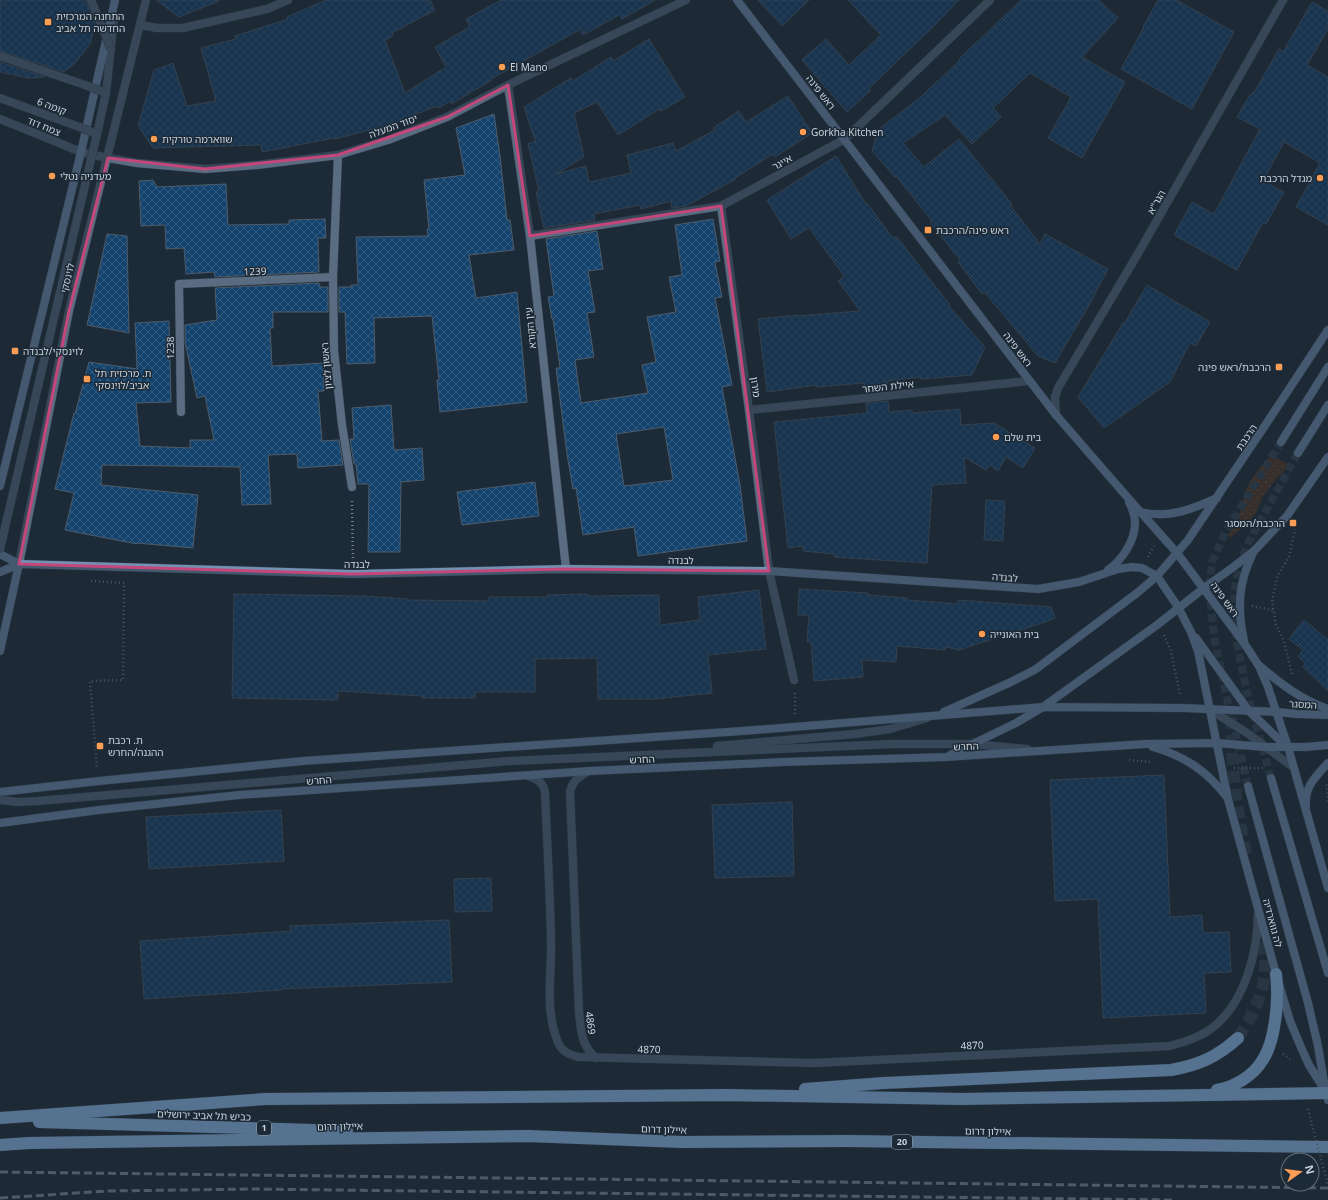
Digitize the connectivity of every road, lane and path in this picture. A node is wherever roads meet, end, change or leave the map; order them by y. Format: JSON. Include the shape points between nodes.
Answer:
{"nodes":[{"id":1,"x":91,"y":0,"type":"edge"},
{"id":2,"x":115,"y":0,"type":"edge"},
{"id":3,"x":146,"y":0,"type":"edge"},
{"id":4,"x":288,"y":0,"type":"edge"},
{"id":5,"x":686,"y":0,"type":"edge"},
{"id":6,"x":738,"y":0,"type":"edge"},
{"id":7,"x":990,"y":0,"type":"edge"},
{"id":8,"x":1283,"y":0,"type":"edge"},
{"id":9,"x":140,"y":25,"type":"junction"},
{"id":10,"x":111,"y":49,"type":"junction"},
{"id":11,"x":0,"y":56,"type":"edge"},
{"id":12,"x":508,"y":85,"type":"junction"},
{"id":13,"x":106,"y":93,"type":"junction"},
{"id":14,"x":0,"y":98,"type":"edge"},
{"id":15,"x":0,"y":119,"type":"edge"},
{"id":16,"x":97,"y":134,"type":"junction"},
{"id":17,"x":845,"y":139,"type":"junction"},
{"id":18,"x":81,"y":152,"type":"junction"},
{"id":19,"x":338,"y":155,"type":"junction"},
{"id":20,"x":108,"y":158,"type":"junction"},
{"id":21,"x":721,"y":206,"type":"junction"},
{"id":22,"x":530,"y":236,"type":"junction"},
{"id":23,"x":333,"y":277,"type":"junction"},
{"id":24,"x":179,"y":284,"type":"joint"},
{"id":25,"x":1328,"y":330,"type":"edge"},
{"id":26,"x":1328,"y":367,"type":"edge"},
{"id":27,"x":1030,"y":381,"type":"junction"},
{"id":28,"x":1328,"y":404,"type":"edge"},
{"id":29,"x":749,"y":410,"type":"junction"},
{"id":30,"x":181,"y":412,"type":"dead end"},
{"id":31,"x":1056,"y":416,"type":"junction"},
{"id":32,"x":1281,"y":442,"type":"tunnel mouth"},
{"id":33,"x":1298,"y":452,"type":"tunnel mouth"},
{"id":34,"x":1328,"y":457,"type":"edge"},
{"id":35,"x":0,"y":486,"type":"edge"},
{"id":36,"x":352,"y":487,"type":"joint"},
{"id":37,"x":1128,"y":498,"type":"junction"},
{"id":38,"x":1218,"y":498,"type":"junction"},
{"id":39,"x":1141,"y":512,"type":"junction"},
{"id":40,"x":1296,"y":523,"type":"dead end"},
{"id":41,"x":1160,"y":534,"type":"junction"},
{"id":42,"x":0,"y":549,"type":"edge"},
{"id":43,"x":1254,"y":551,"type":"junction"},
{"id":44,"x":1177,"y":553,"type":"junction"},
{"id":45,"x":0,"y":554,"type":"edge"},
{"id":46,"x":19,"y":564,"type":"junction"},
{"id":47,"x":1142,"y":568,"type":"junction"},
{"id":48,"x":566,"y":569,"type":"junction"},
{"id":49,"x":769,"y":571,"type":"junction"},
{"id":50,"x":0,"y":572,"type":"edge"},
{"id":51,"x":353,"y":574,"type":"junction"},
{"id":52,"x":1102,"y":574,"type":"junction"},
{"id":53,"x":1157,"y":576,"type":"junction"},
{"id":54,"x":87,"y":581,"type":"dead end"},
{"id":55,"x":1204,"y":588,"type":"junction"},
{"id":56,"x":1178,"y":607,"type":"junction"},
{"id":57,"x":1158,"y":624,"type":"junction"},
{"id":58,"x":1191,"y":632,"type":"junction"},
{"id":59,"x":1244,"y":643,"type":"junction"},
{"id":60,"x":0,"y":651,"type":"edge"},
{"id":61,"x":1259,"y":666,"type":"junction"},
{"id":62,"x":794,"y":680,"type":"dead end"},
{"id":63,"x":1294,"y":692,"type":"junction"},
{"id":64,"x":795,"y":694,"type":"dead end"},
{"id":65,"x":1043,"y":707,"type":"junction"},
{"id":66,"x":1183,"y":708,"type":"junction"},
{"id":67,"x":1209,"y":709,"type":"junction"},
{"id":68,"x":1328,"y":709,"type":"edge"},
{"id":69,"x":1249,"y":711,"type":"junction"},
{"id":70,"x":1277,"y":712,"type":"junction"},
{"id":71,"x":938,"y":715,"type":"junction"},
{"id":72,"x":1328,"y":715,"type":"edge"},
{"id":73,"x":796,"y":727,"type":"junction"},
{"id":74,"x":1217,"y":743,"type":"junction"},
{"id":75,"x":974,"y":744,"type":"junction"},
{"id":76,"x":1145,"y":744,"type":"junction"},
{"id":77,"x":1328,"y":745,"type":"edge"},
{"id":78,"x":1265,"y":747,"type":"junction"},
{"id":79,"x":1288,"y":747,"type":"junction"},
{"id":80,"x":1042,"y":751,"type":"junction"},
{"id":81,"x":605,"y":756,"type":"junction"},
{"id":82,"x":946,"y":757,"type":"junction"},
{"id":83,"x":1124,"y":760,"type":"dead end"},
{"id":84,"x":1151,"y":762,"type":"dead end"},
{"id":85,"x":1328,"y":764,"type":"edge"},
{"id":86,"x":1221,"y":767,"type":"junction"},
{"id":87,"x":1293,"y":767,"type":"junction"},
{"id":88,"x":590,"y":771,"type":"junction"},
{"id":89,"x":528,"y":776,"type":"junction"},
{"id":90,"x":1271,"y":778,"type":"tunnel mouth"},
{"id":91,"x":99,"y":781,"type":"junction"},
{"id":92,"x":1248,"y":786,"type":"tunnel mouth"},
{"id":93,"x":0,"y":792,"type":"edge"},
{"id":94,"x":1228,"y":799,"type":"junction"},
{"id":95,"x":0,"y":800,"type":"edge"},
{"id":96,"x":1306,"y":813,"type":"junction"},
{"id":97,"x":0,"y":823,"type":"edge"},
{"id":98,"x":1328,"y":888,"type":"edge"},
{"id":99,"x":1258,"y":908,"type":"junction"},
{"id":100,"x":1328,"y":973,"type":"edge"},
{"id":101,"x":1276,"y":974,"type":"junction"},
{"id":102,"x":1238,"y":1038,"type":"tunnel mouth"},
{"id":103,"x":596,"y":1058,"type":"junction"},
{"id":104,"x":1196,"y":1094,"type":"junction"},
{"id":105,"x":726,"y":1095,"type":"junction"},
{"id":106,"x":1327,"y":1095,"type":"edge"},
{"id":107,"x":0,"y":1118,"type":"edge"},
{"id":108,"x":0,"y":1121,"type":"edge"},
{"id":109,"x":528,"y":1136,"type":"junction"},
{"id":110,"x":1315,"y":1136,"type":"dead end"},
{"id":111,"x":0,"y":1145,"type":"edge"},
{"id":112,"x":1328,"y":1147,"type":"edge"},
{"id":113,"x":1328,"y":1185,"type":"edge"}],
"edges":[{"from":1,"to":10,"type":"street","bridge":true},
{"from":2,"to":10,"type":"street"},
{"from":2,"to":18,"type":"main road","name":"לוינסקי"},
{"from":3,"to":9,"type":"street","name":"לוינסקי"},
{"from":4,"to":9,"type":"street","via":[[267,9],[183,28]]},
{"from":5,"to":12,"type":"street","name":"יסוד המעלה"},
{"from":6,"to":17,"type":"main road","name":"ראש פינה"},
{"from":7,"to":17,"type":"street","name":"אייגר"},
{"from":8,"to":31,"type":"street","name":"הגר\"א","via":[[1058,388]]},
{"from":9,"to":20,"type":"street","name":"לוינסקי"},
{"from":10,"to":13,"type":"street"},
{"from":11,"to":13,"type":"street","bridge":true},
{"from":12,"to":19,"type":"street","name":"יסוד המעלה","via":[[447,117],[388,140]]},
{"from":12,"to":22,"type":"street","name":"עין הקורא"},
{"from":13,"to":16,"type":"street"},
{"from":14,"to":16,"type":"street","name":"קומה 6","bridge":true},
{"from":15,"to":18,"type":"street","name":"צמח דוד"},
{"from":16,"to":42,"type":"street","bridge":true},
{"from":17,"to":21,"type":"street","name":"אייגר"},
{"from":17,"to":27,"type":"main road","name":"ראש פינה"},
{"from":18,"to":20,"type":"street","name":"יסוד המעלה"},
{"from":18,"to":35,"type":"main road","name":"לוינסקי"},
{"from":19,"to":20,"type":"street","name":"יסוד המעלה","via":[[205,169]]},
{"from":19,"to":23,"type":"street","name":"ראשון לציון"},
{"from":20,"to":46,"type":"street","name":"לוינסקי","via":[[69,311]]},
{"from":21,"to":22,"type":"street","name":"אייגר"},
{"from":21,"to":29,"type":"street","name":"מירון"},
{"from":22,"to":48,"type":"street","name":"עין הקורא"},
{"from":23,"to":24,"type":"street","name":"1239"},
{"from":23,"to":36,"type":"street","name":"ראשון לציון","via":[[334,351]]},
{"from":24,"to":30,"type":"street","name":"1238"},
{"from":25,"to":38,"type":"main road","name":"הרכבת"},
{"from":26,"to":32,"type":"main road"},
{"from":27,"to":29,"type":"street","name":"איילת השחר"},
{"from":27,"to":31,"type":"main road","name":"ראש פינה"},
{"from":28,"to":33,"type":"main road"},
{"from":29,"to":49,"type":"street","name":"מירון"},
{"from":31,"to":37,"type":"main road","name":"ראש פינה"},
{"from":34,"to":43,"type":"main road","via":[[1287,516]]},
{"from":36,"to":51,"type":"path"},
{"from":37,"to":39,"type":"main road","name":"ראש פינה"},
{"from":37,"to":52,"type":"main road","via":[[1135,523],[1133,535],[1122,558]]},
{"from":38,"to":39,"type":"main road","via":[[1172,514],[1151,515]]},
{"from":38,"to":44,"type":"main road","name":"הרכבת"},
{"from":39,"to":41,"type":"main road","name":"ראש פינה"},
{"from":40,"to":63,"type":"path","via":[[1289,557],[1278,575],[1272,600],[1276,625],[1284,641],[1293,678]]},
{"from":41,"to":44,"type":"main road","name":"ראש פינה"},
{"from":41,"to":47,"type":"path"},
{"from":43,"to":55,"type":"main road"},
{"from":43,"to":59,"type":"main road","via":[[1249,561],[1239,603]]},
{"from":44,"to":53,"type":"main road","name":"הרכבת"},
{"from":44,"to":55,"type":"main road","name":"ראש פינה"},
{"from":45,"to":46,"type":"main road","name":"לבנדה"},
{"from":46,"to":50,"type":"main road","name":"לבנדה"},
{"from":46,"to":51,"type":"main road","name":"לבנדה"},
{"from":46,"to":60,"type":"main road"},
{"from":47,"to":52,"type":"main road","name":"לבנדה","via":[[1118,569]]},
{"from":47,"to":53,"type":"main road","name":"לבנדה"},
{"from":48,"to":49,"type":"main road","name":"לבנדה"},
{"from":48,"to":51,"type":"main road","name":"לבנדה"},
{"from":49,"to":52,"type":"main road","name":"לבנדה","via":[[1038,589],[1079,582]]},
{"from":49,"to":62,"type":"street","name":"מירון"},
{"from":53,"to":56,"type":"main road","name":"לבנדה"},
{"from":53,"to":71,"type":"main road","name":"הרכבת","via":[[1036,669]]},
{"from":54,"to":91,"type":"path","via":[[124,583],[123,680],[90,681]]},
{"from":55,"to":56,"type":"main road"},
{"from":55,"to":59,"type":"main road","name":"ראש פינה"},
{"from":56,"to":57,"type":"main road"},
{"from":56,"to":58,"type":"main road","name":"לבנדה"},
{"from":57,"to":65,"type":"main road"},
{"from":57,"to":66,"type":"path","via":[[1171,652]]},
{"from":58,"to":67,"type":"main road","name":"לבנדה","via":[[1198,651]]},
{"from":58,"to":69,"type":"main road"},
{"from":59,"to":61,"type":"main road","name":"ראש פינה"},
{"from":61,"to":63,"type":"main road"},
{"from":61,"to":70,"type":"main road","name":"ראש פינה"},
{"from":63,"to":68,"type":"main road","via":[[1309,702]]},
{"from":64,"to":73,"type":"path"},
{"from":65,"to":66,"type":"main road","name":"החרש"},
{"from":65,"to":71,"type":"main road","name":"החרש"},
{"from":65,"to":75,"type":"main road"},
{"from":66,"to":67,"type":"main road","name":"החרש"},
{"from":67,"to":69,"type":"main road","name":"החרש"},
{"from":67,"to":74,"type":"main road","name":"לבנדה"},
{"from":67,"to":78,"type":"street"},
{"from":69,"to":70,"type":"main road","name":"החרש"},
{"from":69,"to":79,"type":"main road"},
{"from":70,"to":72,"type":"main road","name":"המסגר"},
{"from":70,"to":79,"type":"main road"},
{"from":71,"to":73,"type":"main road","name":"החרש"},
{"from":71,"to":81,"type":"street","via":[[890,729],[855,734]]},
{"from":73,"to":91,"type":"main road","name":"החרש","via":[[303,761]]},
{"from":74,"to":76,"type":"main road","name":"החרש"},
{"from":74,"to":78,"type":"main road","name":"החרש"},
{"from":74,"to":86,"type":"main road","name":"לה גווארדיה"},
{"from":75,"to":80,"type":"street"},
{"from":75,"to":81,"type":"street","via":[[891,744]]},
{"from":75,"to":82,"type":"main road"},
{"from":76,"to":80,"type":"main road","name":"החרש"},
{"from":76,"to":94,"type":"main road","via":[[1177,755],[1195,766],[1213,780]]},
{"from":77,"to":79,"type":"main road"},
{"from":78,"to":79,"type":"main road","name":"החרש"},
{"from":78,"to":87,"type":"street"},
{"from":79,"to":87,"type":"main road"},
{"from":80,"to":82,"type":"main road","name":"החרש"},
{"from":81,"to":95,"type":"street","bridge":true,"via":[[511,761],[38,801]]},
{"from":82,"to":88,"type":"main road","name":"החרש"},
{"from":83,"to":84,"type":"path"},
{"from":85,"to":96,"type":"main road","via":[[1311,782],[1305,800]]},
{"from":86,"to":87,"type":"path"},
{"from":86,"to":94,"type":"main road","name":"לה גווארדיה"},
{"from":87,"to":96,"type":"main road"},
{"from":88,"to":89,"type":"main road","name":"החרש"},
{"from":88,"to":103,"type":"street","name":"4869","via":[[577,778],[570,791],[579,1012],[582,1037],[589,1052]]},
{"from":89,"to":97,"type":"main road","name":"החרש","via":[[239,795]]},
{"from":89,"to":103,"type":"street","via":[[542,783],[546,792],[551,942],[550,1008],[553,1028],[562,1049],[569,1055]]},
{"from":90,"to":100,"type":"main road"},
{"from":91,"to":93,"type":"main road","name":"החרש"},
{"from":92,"to":106,"type":"main road","via":[[1308,1004]]},
{"from":94,"to":99,"type":"main road","name":"לה גווארדיה"},
{"from":96,"to":98,"type":"main road"},
{"from":99,"to":101,"type":"main road","name":"לה גווארדיה"},
{"from":99,"to":103,"type":"street","name":"4870","via":[[1254,957],[1238,996],[1228,1012],[1204,1033],[1170,1046],[814,1063]]},
{"from":101,"to":104,"type":"highway","via":[[1276,1012],[1270,1044],[1263,1060],[1250,1074],[1232,1085]]},
{"from":101,"to":106,"type":"main road","name":"לה גווארדיה","via":[[1300,1046]]},
{"from":102,"to":105,"type":"highway","via":[[1215,1056],[1200,1063],[1171,1070],[884,1084]]},
{"from":104,"to":105,"type":"highway","via":[[962,1099]]},
{"from":104,"to":106,"type":"highway"},
{"from":105,"to":107,"type":"highway","via":[[266,1099]]},
{"from":108,"to":109,"type":"highway","name":"כביש תל אביב ירושלים","number":"1"},
{"from":109,"to":111,"type":"highway","name":"איילון דרום","number":"20"},
{"from":109,"to":112,"type":"highway","name":"איילון דרום","number":"20","via":[[682,1142],[847,1141]]},
{"from":110,"to":113,"type":"path","bridge":true}]}
